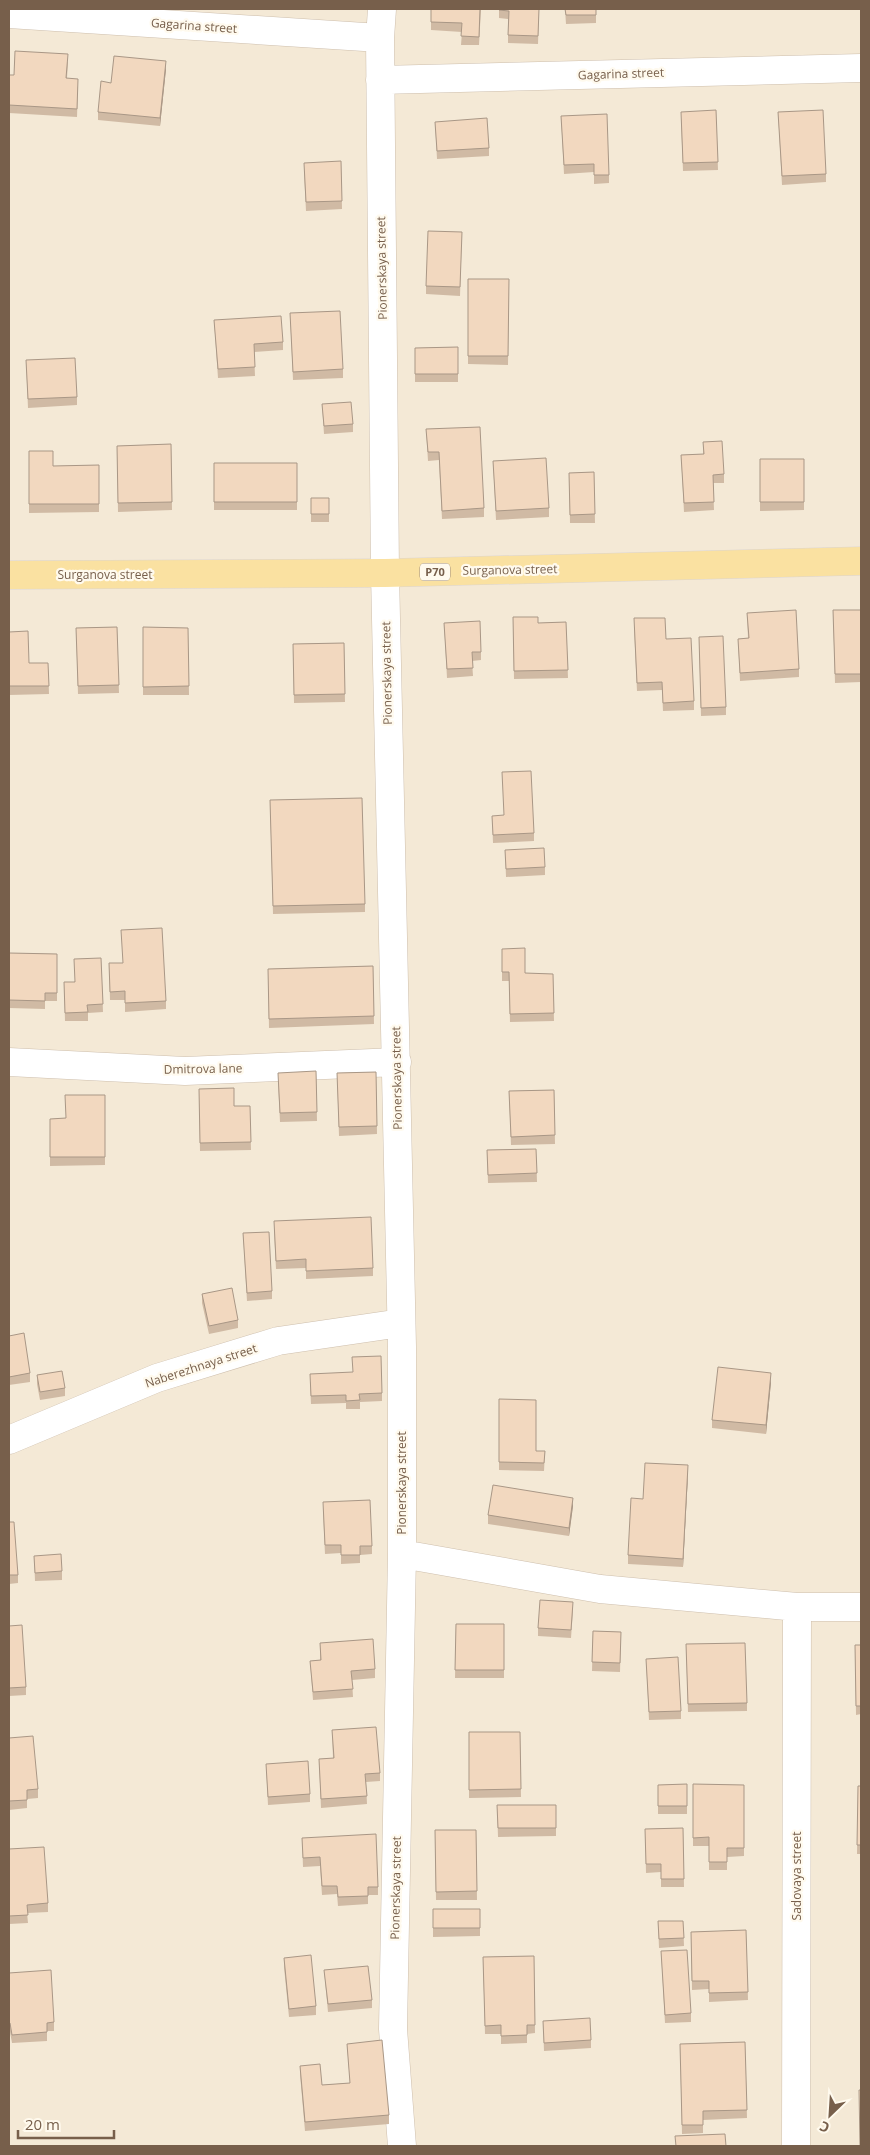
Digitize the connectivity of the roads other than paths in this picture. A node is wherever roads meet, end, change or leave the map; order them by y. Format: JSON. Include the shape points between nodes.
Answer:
{"nodes":[{"id":1,"x":382,"y":9,"type":"edge"},
{"id":2,"x":9,"y":14,"type":"edge"},
{"id":3,"x":380,"y":38,"type":"junction"},
{"id":4,"x":861,"y":68,"type":"edge"},
{"id":5,"x":380,"y":80,"type":"junction"},
{"id":6,"x":861,"y":561,"type":"edge"},
{"id":7,"x":385,"y":573,"type":"junction"},
{"id":8,"x":9,"y":575,"type":"edge"},
{"id":9,"x":9,"y":1062,"type":"edge"},
{"id":10,"x":397,"y":1062,"type":"junction"},
{"id":11,"x":401,"y":1323,"type":"junction"},
{"id":12,"x":9,"y":1440,"type":"edge"},
{"id":13,"x":402,"y":1554,"type":"junction"},
{"id":14,"x":797,"y":1607,"type":"junction"},
{"id":15,"x":861,"y":1607,"type":"edge"},
{"id":16,"x":402,"y":2146,"type":"edge"},
{"id":17,"x":796,"y":2146,"type":"edge"}],
"edges":[{"from":1,"to":3,"type":"street","name":"Pionerskaya street"},
{"from":2,"to":3,"type":"street","name":"Gagarina street"},
{"from":3,"to":5,"type":"street","name":"Pionerskaya street"},
{"from":4,"to":5,"type":"street","name":"Gagarina street"},
{"from":5,"to":7,"type":"street","name":"Pionerskaya street"},
{"from":6,"to":7,"type":"main road","name":"Surganova street","number":"Р70"},
{"from":7,"to":8,"type":"main road","name":"Surganova street","number":"Р70"},
{"from":7,"to":10,"type":"street","name":"Pionerskaya street"},
{"from":9,"to":10,"type":"street","name":"Dmitrova lane","via":[[185,1071]]},
{"from":10,"to":11,"type":"street","name":"Pionerskaya street"},
{"from":11,"to":12,"type":"street","name":"Naberezhnaya street","via":[[278,1341],[157,1378]]},
{"from":11,"to":13,"type":"street","name":"Pionerskaya street"},
{"from":13,"to":14,"type":"street","via":[[600,1589]]},
{"from":13,"to":16,"type":"street","name":"Pionerskaya street","via":[[393,2029]]},
{"from":14,"to":15,"type":"street"},
{"from":14,"to":17,"type":"street","name":"Sadovaya street"}]}
